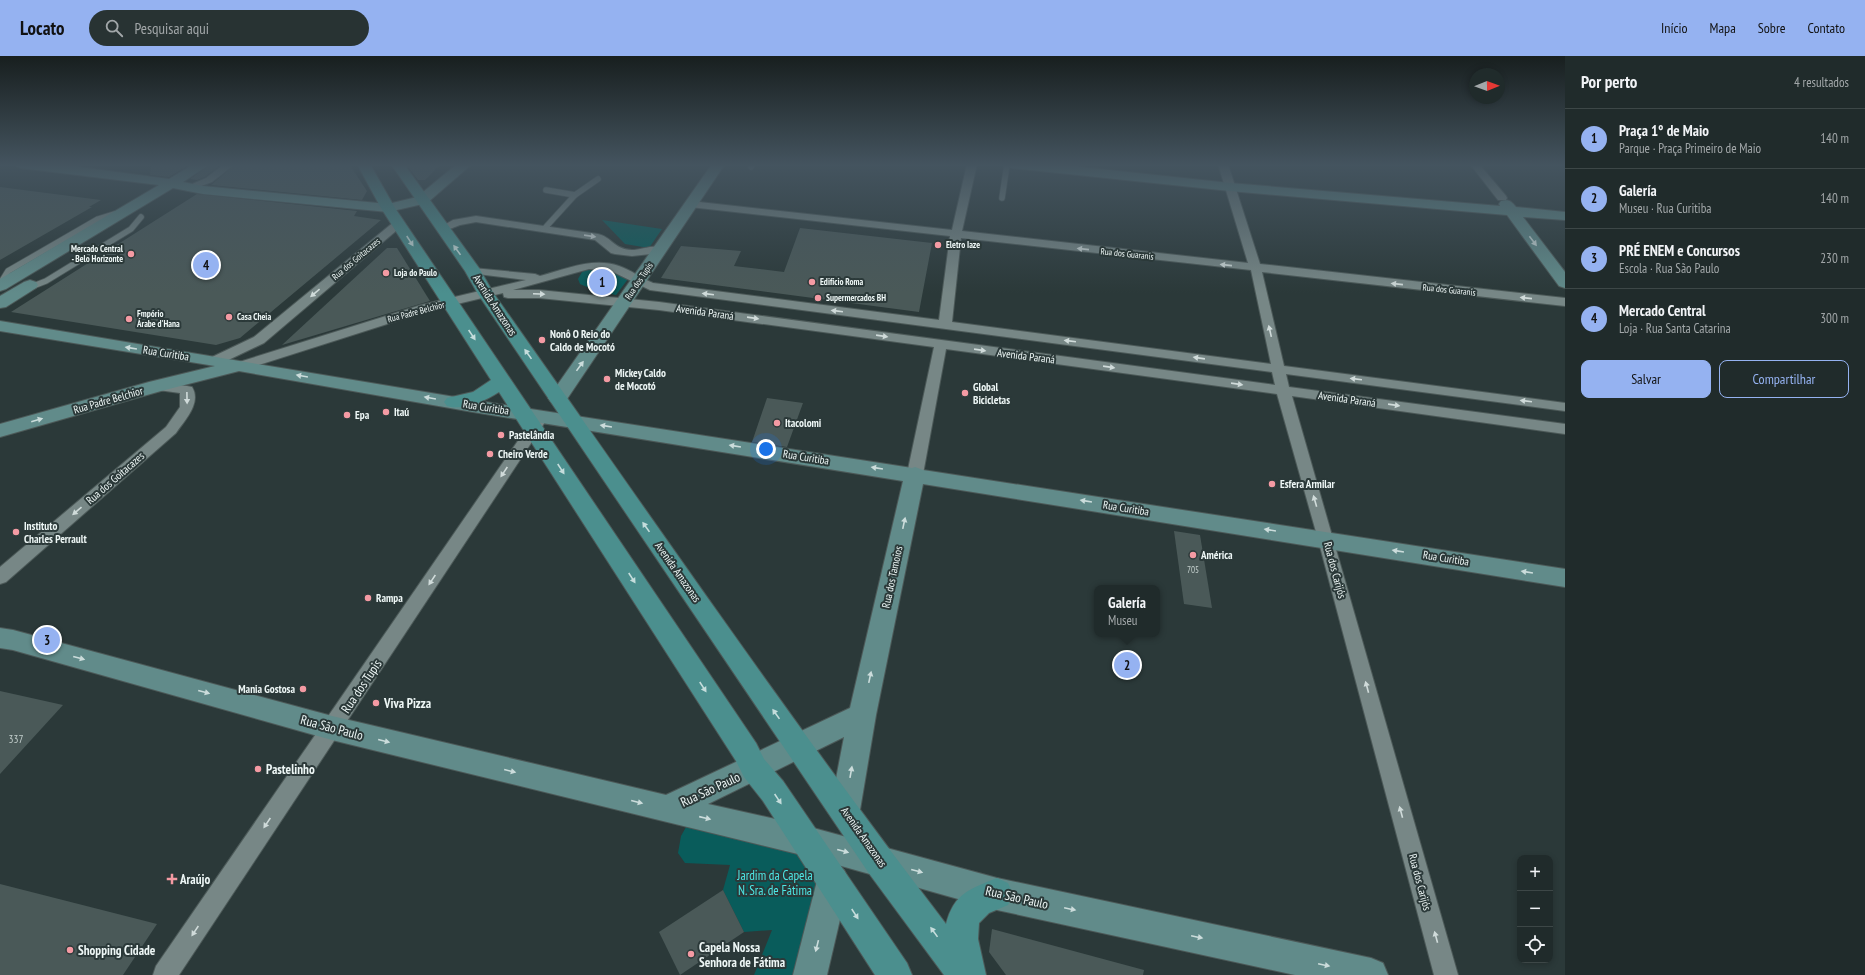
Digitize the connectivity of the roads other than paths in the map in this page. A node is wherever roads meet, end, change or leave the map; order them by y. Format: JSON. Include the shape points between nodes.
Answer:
{"nodes":[{"id":1,"x":132,"y":207,"type":"edge"},
{"id":2,"x":156,"y":207,"type":"edge"},
{"id":3,"x":377,"y":207,"type":"edge"},
{"id":4,"x":393,"y":207,"type":"edge"},
{"id":5,"x":427,"y":207,"type":"edge"},
{"id":6,"x":564,"y":207,"type":"edge"},
{"id":7,"x":688,"y":207,"type":"edge"},
{"id":8,"x":715,"y":207,"type":"edge"},
{"id":9,"x":962,"y":207,"type":"edge"},
{"id":10,"x":1236,"y":207,"type":"edge"},
{"id":11,"x":1486,"y":207,"type":"edge"},
{"id":12,"x":1509,"y":207,"type":"edge"},
{"id":13,"x":388,"y":208,"type":"junction"},
{"id":14,"x":1511,"y":210,"type":"junction"},
{"id":15,"x":1565,"y":216,"type":"edge"},
{"id":16,"x":399,"y":223,"type":"junction"},
{"id":17,"x":442,"y":229,"type":"junction"},
{"id":18,"x":544,"y":229,"type":"junction"},
{"id":19,"x":956,"y":235,"type":"junction"},
{"id":20,"x":660,"y":250,"type":"junction"},
{"id":21,"x":589,"y":266,"type":"junction"},
{"id":22,"x":1256,"y":269,"type":"junction"},
{"id":23,"x":473,"y":271,"type":"junction"},
{"id":24,"x":544,"y":278,"type":"junction"},
{"id":25,"x":639,"y":282,"type":"junction"},
{"id":26,"x":1565,"y":283,"type":"edge"},
{"id":27,"x":0,"y":285,"type":"edge"},
{"id":28,"x":486,"y":294,"type":"junction"},
{"id":29,"x":626,"y":302,"type":"junction"},
{"id":30,"x":1565,"y":302,"type":"edge"},
{"id":31,"x":0,"y":303,"type":"edge"},
{"id":32,"x":451,"y":303,"type":"junction"},
{"id":33,"x":945,"y":325,"type":"junction"},
{"id":34,"x":0,"y":326,"type":"edge"},
{"id":35,"x":941,"y":344,"type":"junction"},
{"id":36,"x":183,"y":356,"type":"junction"},
{"id":37,"x":215,"y":361,"type":"junction"},
{"id":38,"x":241,"y":366,"type":"junction"},
{"id":39,"x":1280,"y":369,"type":"junction"},
{"id":40,"x":503,"y":381,"type":"junction"},
{"id":41,"x":156,"y":386,"type":"junction"},
{"id":42,"x":1284,"y":390,"type":"junction"},
{"id":43,"x":558,"y":398,"type":"junction"},
{"id":44,"x":454,"y":402,"type":"junction"},
{"id":45,"x":1565,"y":407,"type":"edge"},
{"id":46,"x":533,"y":419,"type":"junction"},
{"id":47,"x":573,"y":420,"type":"junction"},
{"id":48,"x":1565,"y":429,"type":"edge"},
{"id":49,"x":0,"y":431,"type":"edge"},
{"id":50,"x":915,"y":474,"type":"junction"},
{"id":51,"x":1326,"y":539,"type":"junction"},
{"id":52,"x":0,"y":576,"type":"edge"},
{"id":53,"x":1565,"y":578,"type":"edge"},
{"id":54,"x":0,"y":638,"type":"edge"},
{"id":55,"x":862,"y":715,"type":"junction"},
{"id":56,"x":332,"y":728,"type":"junction"},
{"id":57,"x":798,"y":746,"type":"junction"},
{"id":58,"x":754,"y":768,"type":"junction"},
{"id":59,"x":667,"y":809,"type":"junction"},
{"id":60,"x":844,"y":810,"type":"junction"},
{"id":61,"x":806,"y":841,"type":"junction"},
{"id":62,"x":879,"y":861,"type":"junction"},
{"id":63,"x":833,"y":881,"type":"junction"},
{"id":64,"x":997,"y":894,"type":"junction"},
{"id":65,"x":165,"y":975,"type":"edge"},
{"id":66,"x":810,"y":975,"type":"edge"},
{"id":67,"x":895,"y":975,"type":"edge"},
{"id":68,"x":965,"y":975,"type":"edge"},
{"id":69,"x":969,"y":975,"type":"edge"},
{"id":70,"x":1371,"y":975,"type":"edge"},
{"id":71,"x":1446,"y":975,"type":"edge"}],
"edges":[{"from":1,"to":27,"type":"street"},
{"from":2,"to":31,"type":"street"},
{"from":3,"to":13,"type":"street"},
{"from":4,"to":13,"type":"street"},
{"from":5,"to":17,"type":"main road","name":"Avenida Amazonas"},
{"from":6,"to":18,"type":"lane"},
{"from":7,"to":20,"type":"street","name":"Rua dos Tupis"},
{"from":8,"to":19,"type":"street","name":"Rua dos Guaranis"},
{"from":9,"to":19,"type":"street"},
{"from":10,"to":22,"type":"street","name":"Rua dos Carijós"},
{"from":11,"to":14,"type":"street"},
{"from":12,"to":14,"type":"street"},
{"from":13,"to":16,"type":"main road"},
{"from":14,"to":15,"type":"street"},
{"from":14,"to":26,"type":"street","one_way":true},
{"from":16,"to":32,"type":"main road","one_way":true},
{"from":16,"to":37,"type":"street","name":"Rua dos Goitacazes","one_way":true,"via":[[259,340]]},
{"from":17,"to":18,"type":"street","via":[[458,222],[476,219]]},
{"from":23,"to":17,"type":"main road","name":"Avenida Amazonas","one_way":true},
{"from":18,"to":20,"type":"street","one_way":true,"via":[[598,237],[615,251],[632,253]]},
{"from":22,"to":19,"type":"street","name":"Rua dos Guaranis","one_way":true},
{"from":19,"to":33,"type":"street"},
{"from":20,"to":25,"type":"street","name":"Rua dos Tupis"},
{"from":21,"to":24,"type":"street","name":"Avenida Paraná"},
{"from":21,"to":25,"type":"street","name":"Avenida Paraná","via":[[608,265],[618,268]]},
{"from":21,"to":29,"type":"street","via":[[579,270],[573,283],[580,291]]},
{"from":30,"to":22,"type":"street","name":"Rua dos Guaranis","one_way":true},
{"from":39,"to":22,"type":"street","name":"Rua dos Carijós","one_way":true},
{"from":23,"to":24,"type":"street","name":"Avenida Paraná"},
{"from":23,"to":28,"type":"main road","name":"Avenida Amazonas"},
{"from":24,"to":28,"type":"street","name":"Avenida Paraná"},
{"from":25,"to":29,"type":"street","name":"Rua dos Tupis"},
{"from":33,"to":25,"type":"street","name":"Avenida Paraná","one_way":true,"via":[[663,288]]},
{"from":28,"to":29,"type":"street","name":"Avenida Paraná","one_way":true,"via":[[539,294]]},
{"from":28,"to":32,"type":"street","name":"Avenida Paraná"},
{"from":43,"to":28,"type":"main road","name":"Avenida Amazonas","one_way":true},
{"from":29,"to":35,"type":"street","name":"Avenida Paraná","one_way":true},
{"from":43,"to":29,"type":"street","name":"Rua dos Tupis","one_way":true},
{"from":32,"to":38,"type":"street","name":"Rua Padre Belchior","via":[[290,354]]},
{"from":32,"to":40,"type":"main road","one_way":true},
{"from":39,"to":33,"type":"street","name":"Avenida Paraná","one_way":true},
{"from":36,"to":34,"type":"street","name":"Rua Curitiba","one_way":true},
{"from":35,"to":42,"type":"street","name":"Avenida Paraná","one_way":true},
{"from":35,"to":50,"type":"street","name":"Rua dos Tamoios"},
{"from":36,"to":37,"type":"street","name":"Rua Curitiba"},
{"from":36,"to":41,"type":"street","via":[[184,361],[179,369]]},
{"from":37,"to":38,"type":"street","name":"Rua Curitiba"},
{"from":38,"to":41,"type":"street","name":"Rua Padre Belchior"},
{"from":44,"to":38,"type":"street","name":"Rua Curitiba","one_way":true},
{"from":39,"to":42,"type":"street","name":"Rua dos Carijós"},
{"from":45,"to":39,"type":"street","name":"Avenida Paraná","one_way":true},
{"from":40,"to":44,"type":"main road","via":[[479,396]]},
{"from":40,"to":46,"type":"main road"},
{"from":49,"to":41,"type":"street","name":"Rua Padre Belchior","one_way":true},
{"from":41,"to":52,"type":"street","name":"Rua dos Goitacazes","one_way":true,"via":[[187,390],[188,407],[171,430]]},
{"from":42,"to":48,"type":"street","name":"Avenida Paraná","one_way":true},
{"from":51,"to":42,"type":"street","name":"Rua dos Carijós","one_way":true},
{"from":43,"to":47,"type":"main road","name":"Avenida Amazonas"},
{"from":44,"to":46,"type":"street","name":"Rua Curitiba"},
{"from":46,"to":47,"type":"street","name":"Rua Curitiba"},
{"from":46,"to":56,"type":"street","name":"Rua dos Tupis","one_way":true},
{"from":46,"to":58,"type":"main road","one_way":true},
{"from":50,"to":47,"type":"street","name":"Rua Curitiba","one_way":true},
{"from":57,"to":47,"type":"main road","name":"Avenida Amazonas","one_way":true},
{"from":51,"to":50,"type":"street","name":"Rua Curitiba","one_way":true},
{"from":55,"to":50,"type":"street","name":"Rua dos Tamoios","one_way":true},
{"from":53,"to":51,"type":"street","name":"Rua Curitiba","one_way":true},
{"from":71,"to":51,"type":"street","name":"Rua dos Carijós","one_way":true},
{"from":54,"to":56,"type":"street","name":"Rua São Paulo","one_way":true},
{"from":55,"to":57,"type":"street","name":"Rua São Paulo"},
{"from":60,"to":55,"type":"street","name":"Rua dos Tamoios","one_way":true},
{"from":56,"to":59,"type":"street","name":"Rua São Paulo","one_way":true},
{"from":56,"to":65,"type":"street","name":"Rua dos Tupis","one_way":true},
{"from":57,"to":58,"type":"street","name":"Rua São Paulo"},
{"from":57,"to":60,"type":"main road","name":"Avenida Amazonas"},
{"from":58,"to":59,"type":"street","name":"Rua São Paulo"},
{"from":58,"to":61,"type":"main road","one_way":true,"via":[[773,791]]},
{"from":59,"to":61,"type":"street","name":"Rua São Paulo","one_way":true},
{"from":60,"to":62,"type":"main road","name":"Avenida Amazonas"},
{"from":61,"to":62,"type":"street","name":"Rua São Paulo","one_way":true},
{"from":61,"to":63,"type":"main road"},
{"from":62,"to":64,"type":"street","name":"Rua São Paulo","one_way":true},
{"from":68,"to":62,"type":"main road","name":"Avenida Amazonas","one_way":true},
{"from":63,"to":66,"type":"street","one_way":true},
{"from":63,"to":67,"type":"main road","one_way":true},
{"from":64,"to":69,"type":"main road","via":[[972,905],[962,920],[961,936]]},
{"from":64,"to":70,"type":"street","name":"Rua São Paulo","one_way":true}]}
